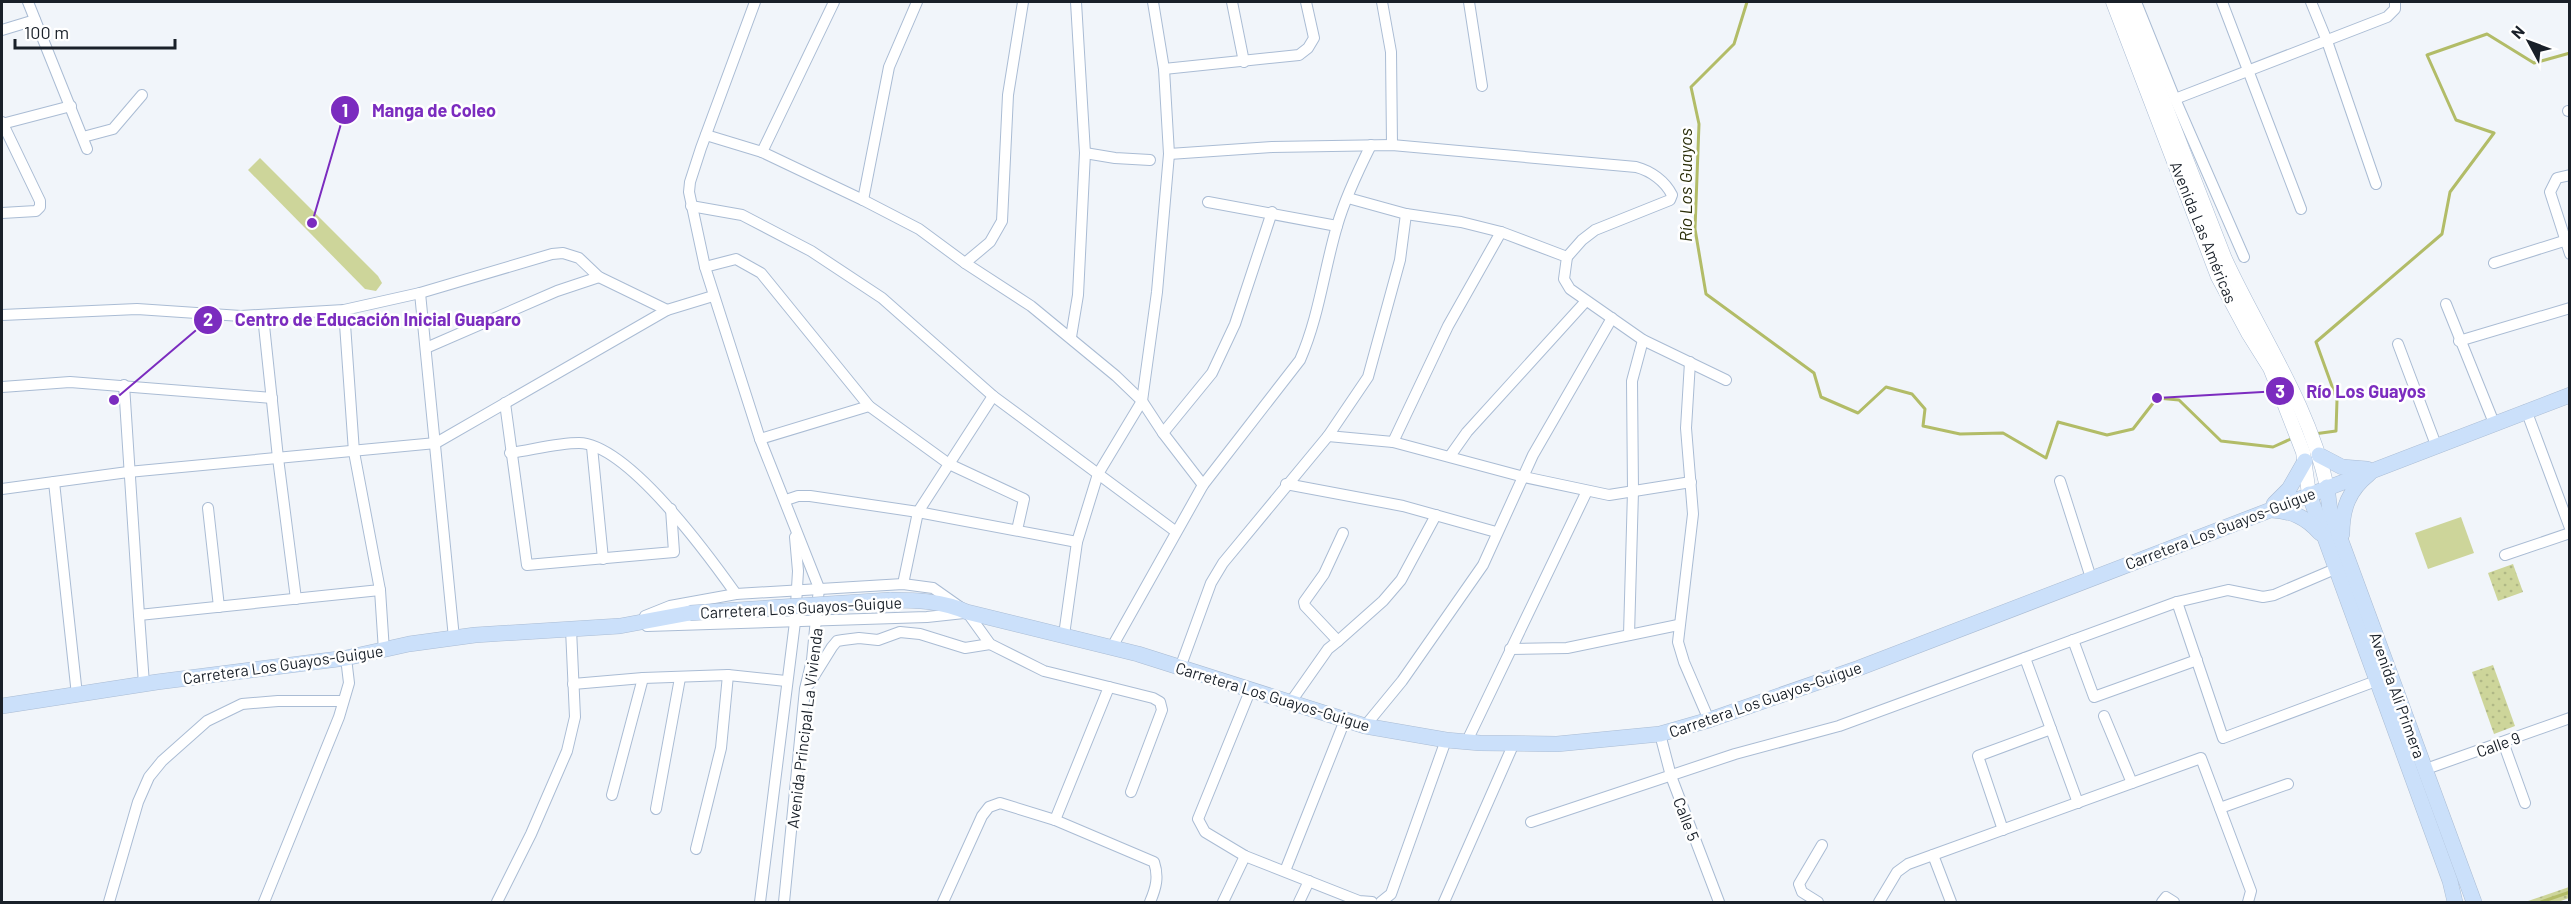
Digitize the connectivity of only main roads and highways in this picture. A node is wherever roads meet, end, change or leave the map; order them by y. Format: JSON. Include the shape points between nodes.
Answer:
{"nodes":[{"id":1,"x":2570,"y":395,"type":"edge"},
{"id":2,"x":2376,"y":468,"type":"junction"},
{"id":3,"x":2327,"y":487,"type":"junction"},
{"id":4,"x":2309,"y":494,"type":"junction"},
{"id":5,"x":2268,"y":510,"type":"junction"},
{"id":6,"x":2324,"y":540,"type":"junction"},
{"id":7,"x":2343,"y":544,"type":"junction"},
{"id":8,"x":2,"y":706,"type":"edge"},
{"id":9,"x":2455,"y":903,"type":"edge"},
{"id":10,"x":2474,"y":903,"type":"edge"}],
"edges":[{"from":1,"to":2,"type":"main road","name":"Carretera Los Guayos-Guigue"},
{"from":2,"to":3,"type":"main road","name":"Carretera Los Guayos-Guigue"},
{"from":2,"to":5,"type":"main road","via":[[2342,468],[2311,453],[2289,489]]},
{"from":2,"to":7,"type":"main road","via":[[2355,486],[2348,498]]},
{"from":3,"to":4,"type":"main road","name":"Carretera Los Guayos-Guigue"},
{"from":3,"to":7,"type":"main road","name":"Avenida Alí Primera","via":[[2330,511]]},
{"from":4,"to":5,"type":"main road","name":"Carretera Los Guayos-Guigue"},
{"from":4,"to":6,"type":"main road","name":"Avenida Alí Primera"},
{"from":5,"to":6,"type":"main road","via":[[2301,516]]},
{"from":5,"to":8,"type":"main road","name":"Carretera Los Guayos-Guigue","bridge":true,"via":[[1858,668],[1710,720],[1660,734],[1557,744],[1446,740],[1365,726],[1112,647],[920,600],[690,613],[620,626],[454,638],[346,658]]},
{"from":6,"to":9,"type":"main road","name":"Avenida Alí Primera"},
{"from":7,"to":10,"type":"main road","name":"Avenida Alí Primera"}]}
